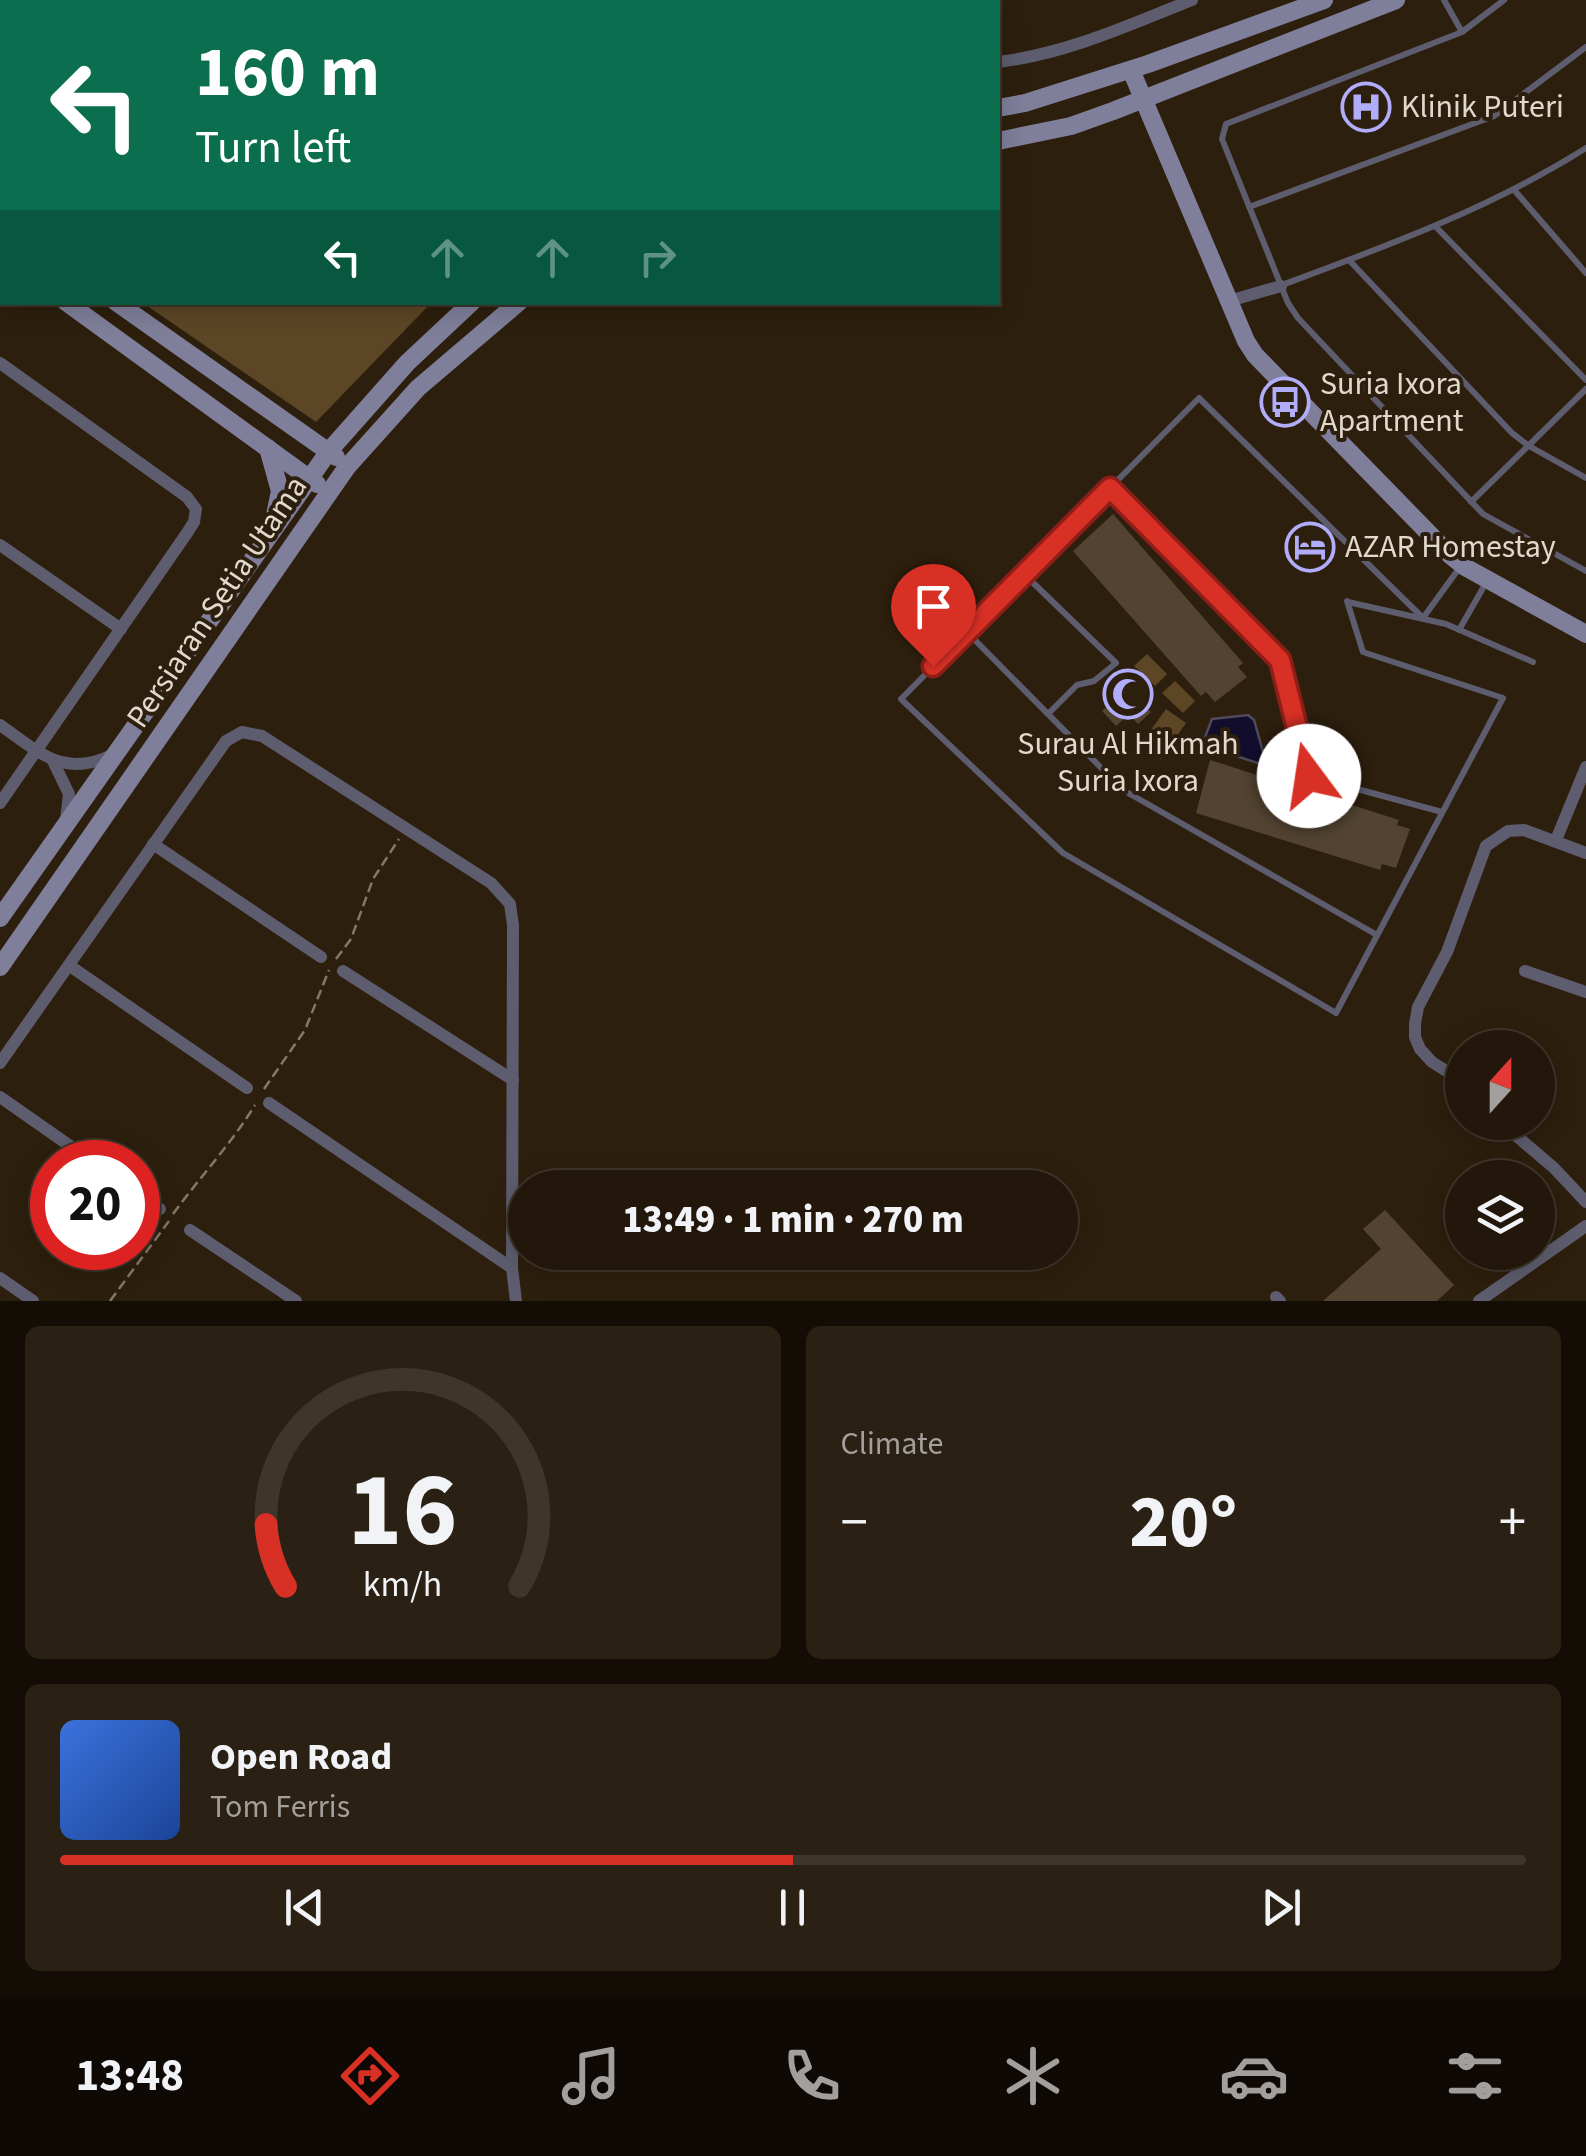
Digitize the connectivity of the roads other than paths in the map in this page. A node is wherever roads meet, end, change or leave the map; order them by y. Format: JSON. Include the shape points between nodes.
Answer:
{"nodes":[{"id":1,"x":1190,"y":0,"type":"edge"},
{"id":2,"x":1324,"y":0,"type":"edge"},
{"id":3,"x":1396,"y":0,"type":"edge"},
{"id":4,"x":1444,"y":0,"type":"edge"},
{"id":5,"x":1504,"y":0,"type":"edge"},
{"id":6,"x":1462,"y":32,"type":"junction"},
{"id":7,"x":1586,"y":47,"type":"edge"},
{"id":8,"x":1000,"y":62,"type":"edge"},
{"id":9,"x":1132,"y":70,"type":"junction"},
{"id":10,"x":1144,"y":100,"type":"junction"},
{"id":11,"x":1007,"y":106,"type":"edge"},
{"id":12,"x":1000,"y":141,"type":"edge"},
{"id":13,"x":1586,"y":148,"type":"edge"},
{"id":14,"x":1515,"y":191,"type":"junction"},
{"id":15,"x":1249,"y":207,"type":"junction"},
{"id":16,"x":1436,"y":227,"type":"junction"},
{"id":17,"x":1349,"y":260,"type":"junction"},
{"id":18,"x":1586,"y":273,"type":"edge"},
{"id":19,"x":1281,"y":286,"type":"junction"},
{"id":20,"x":1229,"y":301,"type":"junction"},
{"id":21,"x":70,"y":305,"type":"edge"},
{"id":22,"x":120,"y":305,"type":"edge"},
{"id":23,"x":469,"y":305,"type":"edge"},
{"id":24,"x":515,"y":305,"type":"edge"},
{"id":25,"x":0,"y":364,"type":"edge"},
{"id":26,"x":1586,"y":380,"type":"edge"},
{"id":27,"x":1586,"y":389,"type":"edge"},
{"id":28,"x":1529,"y":446,"type":"junction"},
{"id":29,"x":268,"y":448,"type":"junction"},
{"id":30,"x":329,"y":451,"type":"junction"},
{"id":31,"x":347,"y":467,"type":"junction"},
{"id":32,"x":309,"y":478,"type":"junction"},
{"id":33,"x":1586,"y":478,"type":"edge"},
{"id":34,"x":1110,"y":488,"type":"junction"},
{"id":35,"x":328,"y":493,"type":"junction"},
{"id":36,"x":1471,"y":502,"type":"junction"},
{"id":37,"x":272,"y":530,"type":"junction"},
{"id":38,"x":0,"y":545,"type":"edge"},
{"id":39,"x":1462,"y":564,"type":"junction"},
{"id":40,"x":1586,"y":571,"type":"edge"},
{"id":41,"x":1024,"y":574,"type":"junction"},
{"id":42,"x":1488,"y":580,"type":"junction"},
{"id":43,"x":1423,"y":618,"type":"junction"},
{"id":44,"x":121,"y":628,"type":"junction"},
{"id":45,"x":1459,"y":630,"type":"junction"},
{"id":46,"x":968,"y":632,"type":"junction"},
{"id":47,"x":1586,"y":634,"type":"edge"},
{"id":48,"x":1533,"y":662,"type":"dead end"},
{"id":49,"x":1048,"y":714,"type":"junction"},
{"id":50,"x":0,"y":725,"type":"edge"},
{"id":51,"x":36,"y":750,"type":"junction"},
{"id":52,"x":118,"y":752,"type":"junction"},
{"id":53,"x":53,"y":761,"type":"junction"},
{"id":54,"x":1586,"y":766,"type":"edge"},
{"id":55,"x":0,"y":803,"type":"edge"},
{"id":56,"x":1442,"y":812,"type":"junction"},
{"id":57,"x":64,"y":827,"type":"junction"},
{"id":58,"x":1556,"y":840,"type":"junction"},
{"id":59,"x":154,"y":844,"type":"junction"},
{"id":60,"x":1586,"y":853,"type":"edge"},
{"id":61,"x":0,"y":918,"type":"edge"},
{"id":62,"x":1377,"y":936,"type":"junction"},
{"id":63,"x":321,"y":956,"type":"dead end"},
{"id":64,"x":0,"y":966,"type":"edge"},
{"id":65,"x":70,"y":966,"type":"junction"},
{"id":66,"x":343,"y":971,"type":"dead end"},
{"id":67,"x":1526,"y":971,"type":"dead end"},
{"id":68,"x":1586,"y":992,"type":"edge"},
{"id":69,"x":0,"y":1063,"type":"edge"},
{"id":70,"x":1445,"y":1070,"type":"edge"},
{"id":71,"x":513,"y":1080,"type":"junction"},
{"id":72,"x":247,"y":1088,"type":"dead end"},
{"id":73,"x":0,"y":1097,"type":"edge"},
{"id":74,"x":270,"y":1103,"type":"dead end"},
{"id":75,"x":62,"y":1140,"type":"edge"},
{"id":76,"x":1521,"y":1140,"type":"edge"},
{"id":77,"x":513,"y":1170,"type":"edge"},
{"id":78,"x":1586,"y":1202,"type":"edge"},
{"id":79,"x":1586,"y":1226,"type":"edge"},
{"id":80,"x":190,"y":1230,"type":"dead end"},
{"id":81,"x":508,"y":1265,"type":"edge"},
{"id":82,"x":512,"y":1270,"type":"edge"},
{"id":83,"x":0,"y":1278,"type":"edge"},
{"id":84,"x":33,"y":1301,"type":"edge"},
{"id":85,"x":296,"y":1301,"type":"edge"},
{"id":86,"x":516,"y":1301,"type":"edge"},
{"id":87,"x":1479,"y":1301,"type":"edge"}],
"edges":[{"from":1,"to":8,"type":"street","via":[[1066,48]]},
{"from":2,"to":9,"type":"street"},
{"from":3,"to":10,"type":"street"},
{"from":4,"to":6,"type":"lane"},
{"from":5,"to":6,"type":"lane"},
{"from":6,"to":15,"type":"lane","via":[[1226,124],[1222,138]]},
{"from":7,"to":15,"type":"lane","via":[[1494,116]]},
{"from":9,"to":10,"type":"street"},
{"from":9,"to":11,"type":"street"},
{"from":10,"to":12,"type":"street","via":[[1071,126]]},
{"from":10,"to":20,"type":"street"},
{"from":13,"to":14,"type":"lane"},
{"from":14,"to":16,"type":"lane"},
{"from":14,"to":18,"type":"lane"},
{"from":15,"to":19,"type":"lane"},
{"from":16,"to":17,"type":"lane"},
{"from":16,"to":26,"type":"lane"},
{"from":17,"to":19,"type":"lane"},
{"from":17,"to":28,"type":"lane"},
{"from":19,"to":20,"type":"street"},
{"from":19,"to":36,"type":"lane","via":[[1298,318]]},
{"from":20,"to":39,"type":"street","via":[[1255,354]]},
{"from":21,"to":29,"type":"street"},
{"from":22,"to":30,"type":"street"},
{"from":23,"to":30,"type":"street","name":"Persiaran Setia Utama"},
{"from":24,"to":31,"type":"street","name":"Persiaran Setia Utama","via":[[418,388]]},
{"from":25,"to":44,"type":"street","via":[[196,509],[194,522]]},
{"from":27,"to":28,"type":"lane"},
{"from":28,"to":33,"type":"lane"},
{"from":28,"to":36,"type":"lane"},
{"from":29,"to":32,"type":"street"},
{"from":29,"to":37,"type":"street","via":[[280,490]]},
{"from":30,"to":31,"type":"street"},
{"from":30,"to":32,"type":"street","name":"Persiaran Setia Utama"},
{"from":31,"to":35,"type":"street","name":"Persiaran Setia Utama"},
{"from":32,"to":35,"type":"street"},
{"from":32,"to":37,"type":"street","name":"Persiaran Setia Utama"},
{"from":34,"to":41,"type":"lane"},
{"from":34,"to":43,"type":"lane","via":[[1199,398]]},
{"from":34,"to":56,"type":"lane","via":[[1280,660],[1309,776]]},
{"from":35,"to":64,"type":"street","name":"Persiaran Setia Utama"},
{"from":36,"to":40,"type":"lane"},
{"from":37,"to":52,"type":"street","name":"Persiaran Setia Utama"},
{"from":38,"to":44,"type":"street"},
{"from":39,"to":42,"type":"street"},
{"from":39,"to":43,"type":"lane"},
{"from":41,"to":46,"type":"lane"},
{"from":41,"to":49,"type":"lane","via":[[1116,663],[1077,685]]},
{"from":42,"to":45,"type":"lane"},
{"from":42,"to":47,"type":"street"},
{"from":43,"to":45,"type":"lane"},
{"from":43,"to":56,"type":"lane","via":[[1347,602],[1363,652],[1503,698]]},
{"from":44,"to":51,"type":"street"},
{"from":45,"to":48,"type":"lane"},
{"from":46,"to":49,"type":"lane"},
{"from":46,"to":62,"type":"lane","via":[[901,698],[1063,853],[1336,1013]]},
{"from":49,"to":62,"type":"lane","via":[[1123,790]]},
{"from":50,"to":51,"type":"street"},
{"from":51,"to":53,"type":"street"},
{"from":51,"to":55,"type":"street"},
{"from":52,"to":53,"type":"street","via":[[88,766]]},
{"from":52,"to":57,"type":"street","name":"Persiaran Setia Utama"},
{"from":53,"to":57,"type":"street","via":[[69,794]]},
{"from":54,"to":58,"type":"street"},
{"from":56,"to":62,"type":"lane"},
{"from":57,"to":61,"type":"street","name":"Persiaran Setia Utama"},
{"from":58,"to":60,"type":"street"},
{"from":58,"to":70,"type":"street","via":[[1508,831],[1486,846],[1447,952],[1418,1007],[1420,1049]]},
{"from":59,"to":63,"type":"street"},
{"from":59,"to":65,"type":"street"},
{"from":59,"to":71,"type":"street","via":[[226,741],[242,732],[262,736],[491,883],[510,904]]},
{"from":65,"to":69,"type":"street"},
{"from":65,"to":72,"type":"street"},
{"from":66,"to":71,"type":"street"},
{"from":67,"to":68,"type":"street"},
{"from":71,"to":77,"type":"street"},
{"from":73,"to":75,"type":"street"},
{"from":74,"to":81,"type":"street"},
{"from":76,"to":78,"type":"street"},
{"from":79,"to":87,"type":"street"},
{"from":80,"to":85,"type":"street"},
{"from":82,"to":86,"type":"street"},
{"from":83,"to":84,"type":"street"}]}
